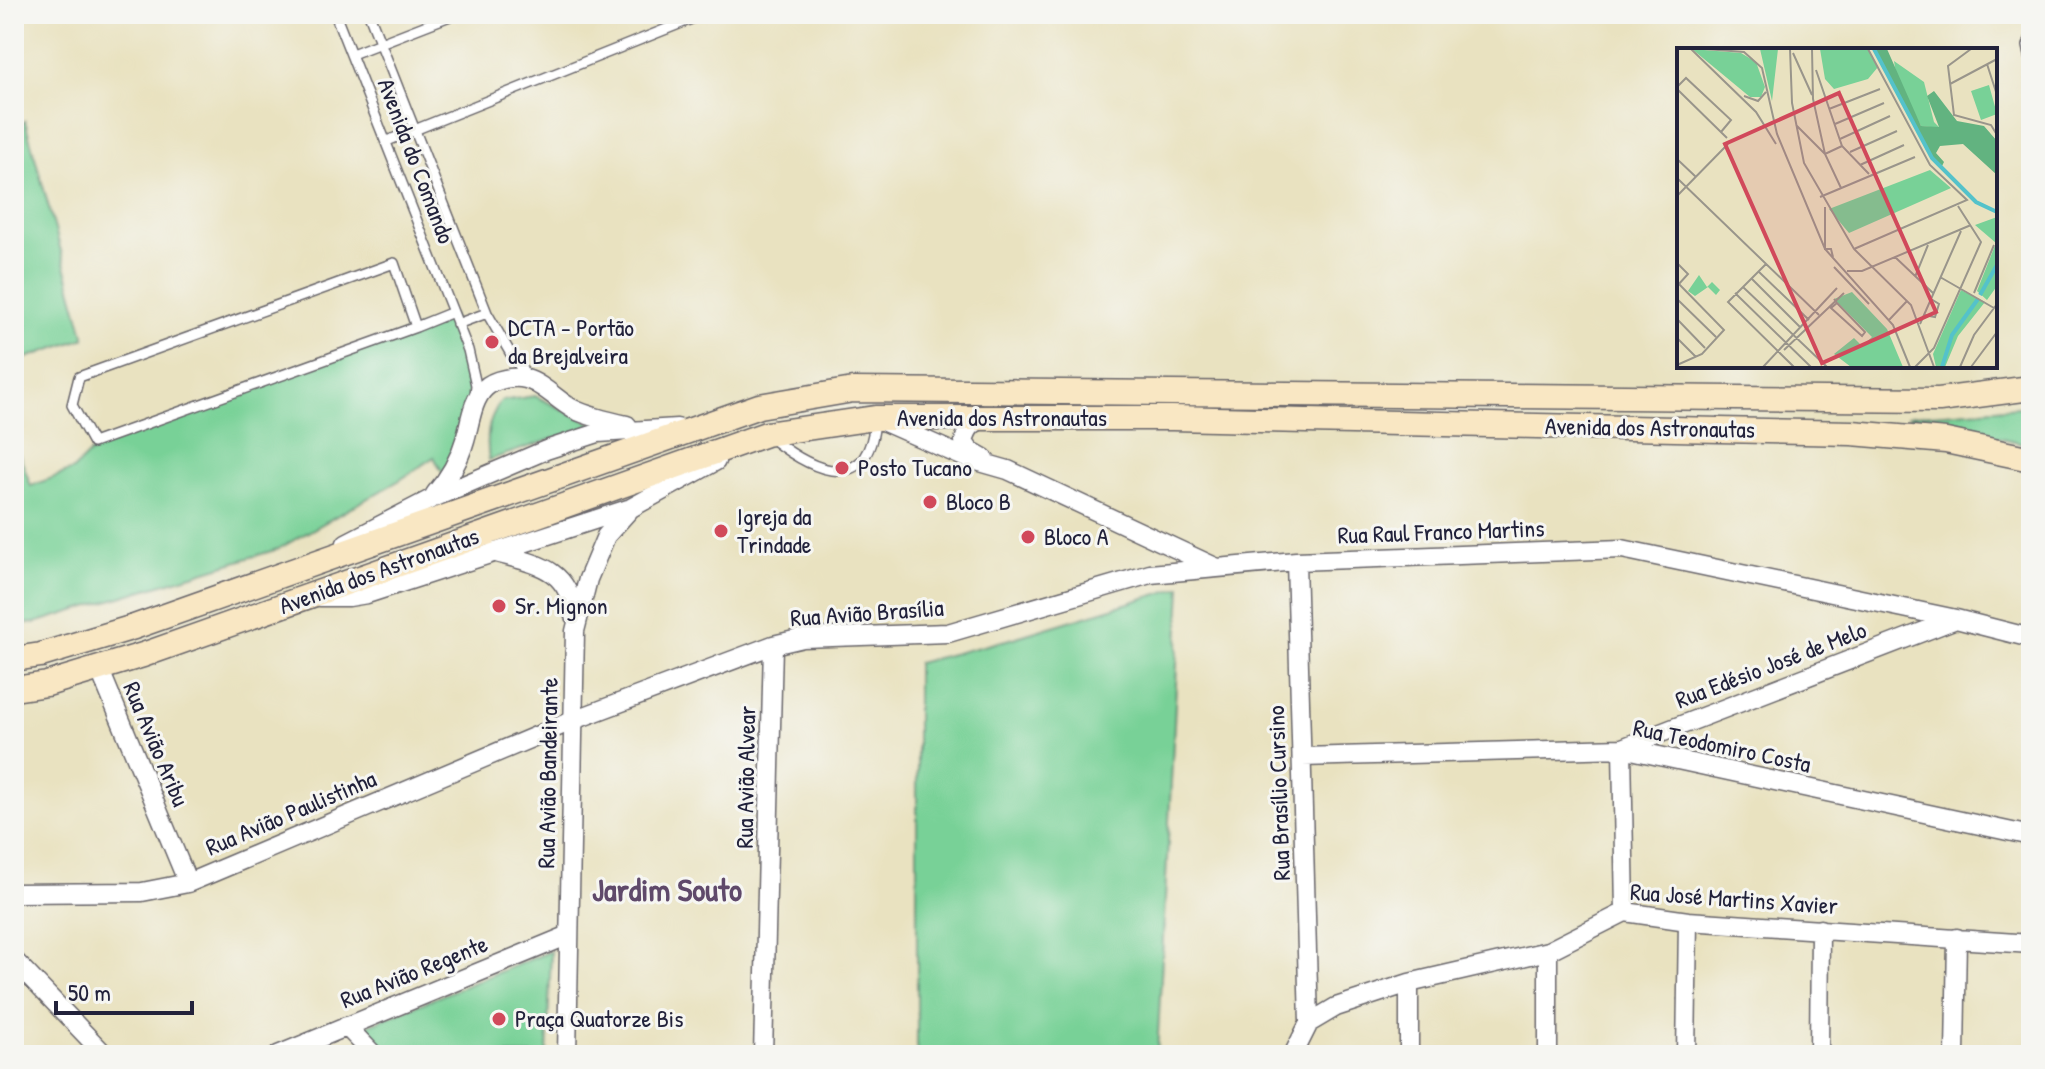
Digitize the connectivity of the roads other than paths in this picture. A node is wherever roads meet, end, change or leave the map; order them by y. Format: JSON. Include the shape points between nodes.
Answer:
{"nodes":[{"id":1,"x":335,"y":14,"type":"edge"},
{"id":2,"x":369,"y":14,"type":"edge"},
{"id":3,"x":455,"y":14,"type":"edge"},
{"id":4,"x":704,"y":14,"type":"edge"},
{"id":5,"x":2031,"y":37,"type":"edge"},
{"id":6,"x":381,"y":43,"type":"junction"},
{"id":7,"x":352,"y":54,"type":"junction"},
{"id":8,"x":2031,"y":60,"type":"edge"},
{"id":9,"x":416,"y":129,"type":"junction"},
{"id":10,"x":387,"y":141,"type":"junction"},
{"id":11,"x":453,"y":312,"type":"junction"},
{"id":12,"x":487,"y":313,"type":"junction"},
{"id":13,"x":457,"y":324,"type":"junction"},
{"id":14,"x":416,"y":327,"type":"junction"},
{"id":15,"x":529,"y":379,"type":"junction"},
{"id":16,"x":2031,"y":388,"type":"edge"},
{"id":17,"x":473,"y":411,"type":"junction"},
{"id":18,"x":989,"y":416,"type":"junction"},
{"id":19,"x":875,"y":418,"type":"junction"},
{"id":20,"x":766,"y":434,"type":"junction"},
{"id":21,"x":652,"y":436,"type":"junction"},
{"id":22,"x":2031,"y":459,"type":"edge"},
{"id":23,"x":1008,"y":470,"type":"junction"},
{"id":24,"x":660,"y":480,"type":"junction"},
{"id":25,"x":631,"y":508,"type":"junction"},
{"id":26,"x":431,"y":510,"type":"junction"},
{"id":27,"x":492,"y":552,"type":"junction"},
{"id":28,"x":445,"y":559,"type":"junction"},
{"id":29,"x":1296,"y":561,"type":"junction"},
{"id":30,"x":1218,"y":568,"type":"junction"},
{"id":31,"x":1956,"y":619,"type":"junction"},
{"id":32,"x":575,"y":631,"type":"junction"},
{"id":33,"x":2031,"y":638,"type":"edge"},
{"id":34,"x":773,"y":645,"type":"junction"},
{"id":35,"x":14,"y":659,"type":"edge"},
{"id":36,"x":99,"y":668,"type":"junction"},
{"id":37,"x":14,"y":689,"type":"edge"},
{"id":38,"x":574,"y":720,"type":"junction"},
{"id":39,"x":1622,"y":748,"type":"junction"},
{"id":40,"x":1302,"y":757,"type":"junction"},
{"id":41,"x":2031,"y":836,"type":"edge"},
{"id":42,"x":188,"y":883,"type":"junction"},
{"id":43,"x":14,"y":893,"type":"edge"},
{"id":44,"x":1625,"y":912,"type":"junction"},
{"id":45,"x":1688,"y":921,"type":"junction"},
{"id":46,"x":1820,"y":929,"type":"junction"},
{"id":47,"x":569,"y":935,"type":"junction"},
{"id":48,"x":1957,"y":938,"type":"junction"},
{"id":49,"x":2031,"y":944,"type":"edge"},
{"id":50,"x":1548,"y":951,"type":"junction"},
{"id":51,"x":16,"y":965,"type":"edge"},
{"id":52,"x":1409,"y":983,"type":"junction"},
{"id":53,"x":1309,"y":1023,"type":"junction"},
{"id":54,"x":346,"y":1026,"type":"junction"},
{"id":55,"x":105,"y":1055,"type":"edge"},
{"id":56,"x":278,"y":1055,"type":"edge"},
{"id":57,"x":374,"y":1055,"type":"edge"},
{"id":58,"x":567,"y":1055,"type":"edge"},
{"id":59,"x":763,"y":1055,"type":"edge"},
{"id":60,"x":1293,"y":1055,"type":"edge"},
{"id":61,"x":1409,"y":1055,"type":"edge"},
{"id":62,"x":1548,"y":1055,"type":"edge"},
{"id":63,"x":1686,"y":1055,"type":"edge"},
{"id":64,"x":1819,"y":1055,"type":"edge"},
{"id":65,"x":1955,"y":1055,"type":"edge"}],
"edges":[{"from":1,"to":7,"type":"lane","name":"Avenida do Comando"},
{"from":2,"to":6,"type":"lane","name":"Avenida do Comando"},
{"from":3,"to":6,"type":"lane"},
{"from":4,"to":9,"type":"lane"},
{"from":5,"to":8,"type":"lane"},
{"from":6,"to":7,"type":"lane"},
{"from":6,"to":9,"type":"lane","name":"Avenida do Comando"},
{"from":7,"to":10,"type":"lane","name":"Avenida do Comando"},
{"from":9,"to":10,"type":"lane"},
{"from":9,"to":12,"type":"lane","name":"Avenida do Comando"},
{"from":10,"to":11,"type":"lane","name":"Avenida do Comando"},
{"from":11,"to":13,"type":"lane","name":"Avenida do Comando"},
{"from":11,"to":14,"type":"lane"},
{"from":12,"to":13,"type":"lane"},
{"from":12,"to":15,"type":"lane","name":"Avenida do Comando"},
{"from":13,"to":17,"type":"lane","name":"Avenida do Comando","via":[[476,385]]},
{"from":14,"to":14,"type":"lane","via":[[93,443],[72,405],[79,377],[394,263]]},
{"from":15,"to":17,"type":"street","via":[[513,377],[485,388]]},
{"from":15,"to":21,"type":"street","via":[[573,409]]},
{"from":16,"to":21,"type":"main road","name":"Avenida dos Astronautas","via":[[1939,400],[853,390],[759,406]]},
{"from":17,"to":26,"type":"street","via":[[458,460]]},
{"from":18,"to":19,"type":"main road","name":"Avenida dos Astronautas"},
{"from":18,"to":22,"type":"main road","name":"Avenida dos Astronautas","via":[[1852,433],[1946,441]]},
{"from":18,"to":23,"type":"street","via":[[973,423],[964,441],[970,450]]},
{"from":19,"to":20,"type":"main road","name":"Avenida dos Astronautas"},
{"from":19,"to":20,"type":"lane","via":[[868,456],[857,467],[832,470],[810,465]]},
{"from":19,"to":23,"type":"street","via":[[966,458]]},
{"from":20,"to":24,"type":"main road","name":"Avenida dos Astronautas"},
{"from":21,"to":24,"type":"street"},
{"from":21,"to":26,"type":"main road","name":"Avenida dos Astronautas"},
{"from":23,"to":30,"type":"street"},
{"from":24,"to":25,"type":"street"},
{"from":24,"to":28,"type":"main road","name":"Avenida dos Astronautas"},
{"from":25,"to":27,"type":"street"},
{"from":25,"to":32,"type":"street","name":"Rua Avião Bandeirante","via":[[606,536]]},
{"from":26,"to":28,"type":"street"},
{"from":26,"to":35,"type":"main road","name":"Avenida dos Astronautas","via":[[291,572],[134,627]]},
{"from":27,"to":28,"type":"street"},
{"from":27,"to":32,"type":"street","via":[[537,565],[564,583],[572,596]]},
{"from":28,"to":36,"type":"main road","name":"Avenida dos Astronautas","via":[[309,596]]},
{"from":29,"to":30,"type":"street","name":"Rua Raul Franco Martins"},
{"from":29,"to":31,"type":"street","name":"Rua Raul Franco Martins","via":[[1622,549]]},
{"from":29,"to":40,"type":"street","name":"Rua Brasílio Cursino"},
{"from":30,"to":34,"type":"street","name":"Rua Avião Brasília","via":[[1150,574],[948,633],[803,638]]},
{"from":31,"to":33,"type":"street","name":"Rua Raul Franco Martins"},
{"from":31,"to":39,"type":"street","name":"Rua Edésio José de Melo"},
{"from":32,"to":38,"type":"street","name":"Rua Avião Bandeirante"},
{"from":34,"to":38,"type":"street","name":"Rua Avião Brasília"},
{"from":34,"to":59,"type":"street","name":"Rua Avião Alvear"},
{"from":36,"to":37,"type":"main road","name":"Avenida dos Astronautas"},
{"from":36,"to":42,"type":"street","name":"Rua Avião Aribu"},
{"from":38,"to":42,"type":"street","name":"Rua Avião Paulistinha"},
{"from":38,"to":47,"type":"street","name":"Rua Avião Bandeirante"},
{"from":39,"to":40,"type":"street","name":"Rua Teodomiro Costa"},
{"from":39,"to":41,"type":"street","name":"Rua Teodomiro Costa"},
{"from":39,"to":44,"type":"street"},
{"from":40,"to":53,"type":"street","name":"Rua Brasílio Cursino"},
{"from":42,"to":43,"type":"street","name":"Rua Avião Paulistinha","via":[[142,892]]},
{"from":44,"to":45,"type":"street","name":"Rua José Martins Xavier"},
{"from":44,"to":50,"type":"street","name":"Rua José Martins Xavier"},
{"from":45,"to":46,"type":"street","name":"Rua José Martins Xavier"},
{"from":45,"to":63,"type":"street"},
{"from":46,"to":48,"type":"street","name":"Rua José Martins Xavier"},
{"from":46,"to":64,"type":"street"},
{"from":47,"to":54,"type":"street","name":"Rua Avião Regente"},
{"from":47,"to":58,"type":"street","name":"Rua Avião Bandeirante"},
{"from":48,"to":49,"type":"street","name":"Rua José Martins Xavier"},
{"from":48,"to":65,"type":"street"},
{"from":50,"to":52,"type":"street","name":"Rua José Martins Xavier"},
{"from":50,"to":62,"type":"street"},
{"from":51,"to":55,"type":"street"},
{"from":52,"to":53,"type":"street","name":"Rua José Martins Xavier","via":[[1336,1007]]},
{"from":52,"to":61,"type":"street"},
{"from":53,"to":60,"type":"street"},
{"from":54,"to":56,"type":"street","name":"Rua Avião Regente"},
{"from":54,"to":57,"type":"street"}]}
